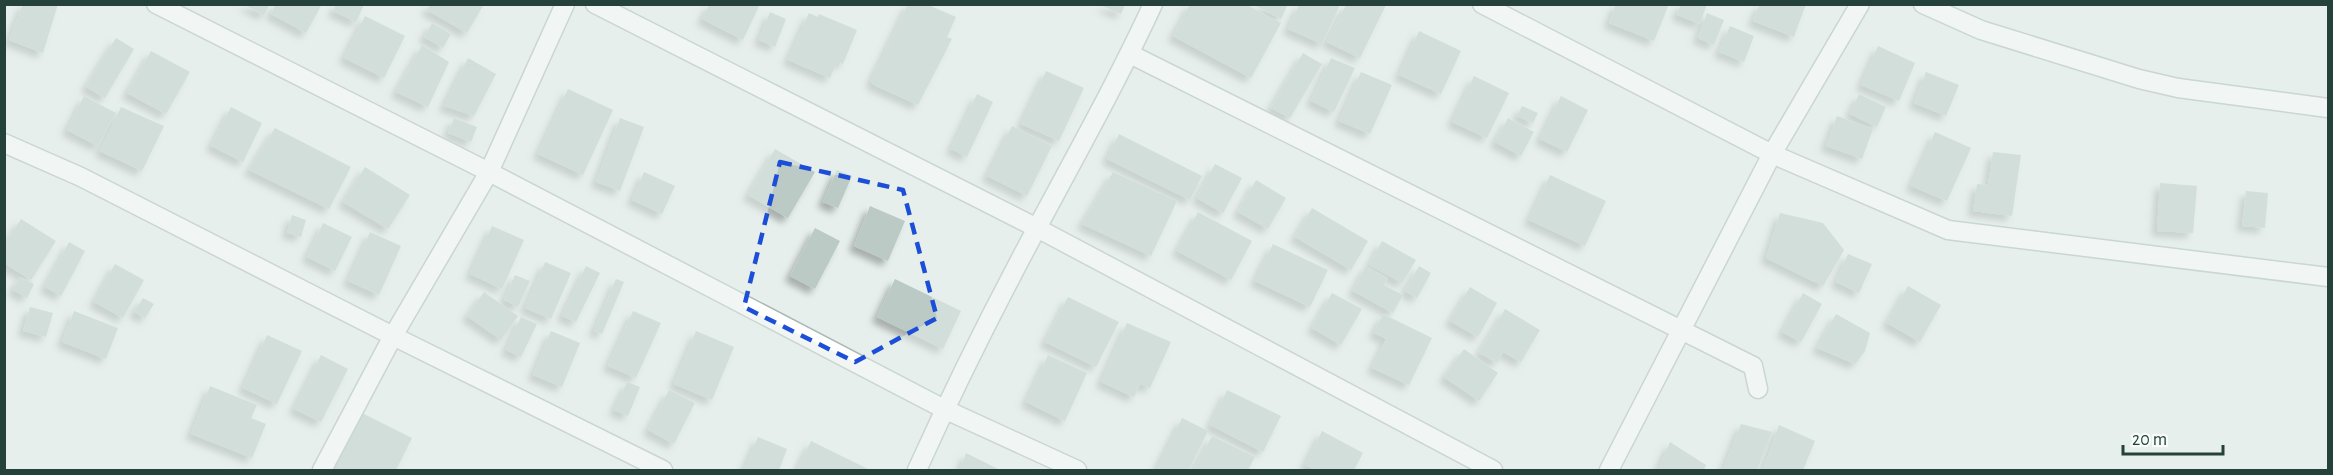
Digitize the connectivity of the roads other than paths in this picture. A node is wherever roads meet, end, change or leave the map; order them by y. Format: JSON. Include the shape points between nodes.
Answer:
{"nodes":[{"id":1,"x":156,"y":4,"type":"edge"},
{"id":2,"x":565,"y":4,"type":"edge"},
{"id":3,"x":595,"y":4,"type":"edge"},
{"id":4,"x":1153,"y":4,"type":"edge"},
{"id":5,"x":1482,"y":4,"type":"edge"},
{"id":6,"x":1860,"y":4,"type":"edge"},
{"id":7,"x":1923,"y":4,"type":"edge"},
{"id":8,"x":1130,"y":54,"type":"junction"},
{"id":9,"x":2328,"y":108,"type":"edge"},
{"id":10,"x":4,"y":143,"type":"edge"},
{"id":11,"x":1772,"y":154,"type":"junction"},
{"id":12,"x":489,"y":172,"type":"junction"},
{"id":13,"x":1037,"y":228,"type":"junction"},
{"id":14,"x":2328,"y":277,"type":"edge"},
{"id":15,"x":1680,"y":331,"type":"junction"},
{"id":16,"x":393,"y":336,"type":"junction"},
{"id":17,"x":1758,"y":389,"type":"dead end"},
{"id":18,"x":944,"y":409,"type":"junction"},
{"id":19,"x":322,"y":471,"type":"edge"},
{"id":20,"x":663,"y":471,"type":"edge"},
{"id":21,"x":917,"y":471,"type":"edge"},
{"id":22,"x":1077,"y":471,"type":"edge"},
{"id":23,"x":1493,"y":471,"type":"edge"},
{"id":24,"x":1609,"y":471,"type":"edge"}],
"edges":[{"from":1,"to":12,"type":"street"},
{"from":2,"to":12,"type":"street"},
{"from":3,"to":13,"type":"street"},
{"from":4,"to":8,"type":"street"},
{"from":5,"to":11,"type":"street"},
{"from":6,"to":11,"type":"street"},
{"from":7,"to":9,"type":"street","via":[[1981,30],[2139,79]]},
{"from":8,"to":13,"type":"street"},
{"from":8,"to":15,"type":"street"},
{"from":10,"to":16,"type":"street","via":[[81,177]]},
{"from":11,"to":14,"type":"street","via":[[1948,230]]},
{"from":11,"to":15,"type":"street"},
{"from":12,"to":16,"type":"street"},
{"from":12,"to":18,"type":"street"},
{"from":13,"to":18,"type":"street"},
{"from":13,"to":23,"type":"street"},
{"from":15,"to":17,"type":"street","via":[[1753,366]]},
{"from":15,"to":24,"type":"street"},
{"from":16,"to":19,"type":"street"},
{"from":16,"to":20,"type":"street"},
{"from":18,"to":21,"type":"street"},
{"from":18,"to":22,"type":"street"}]}
